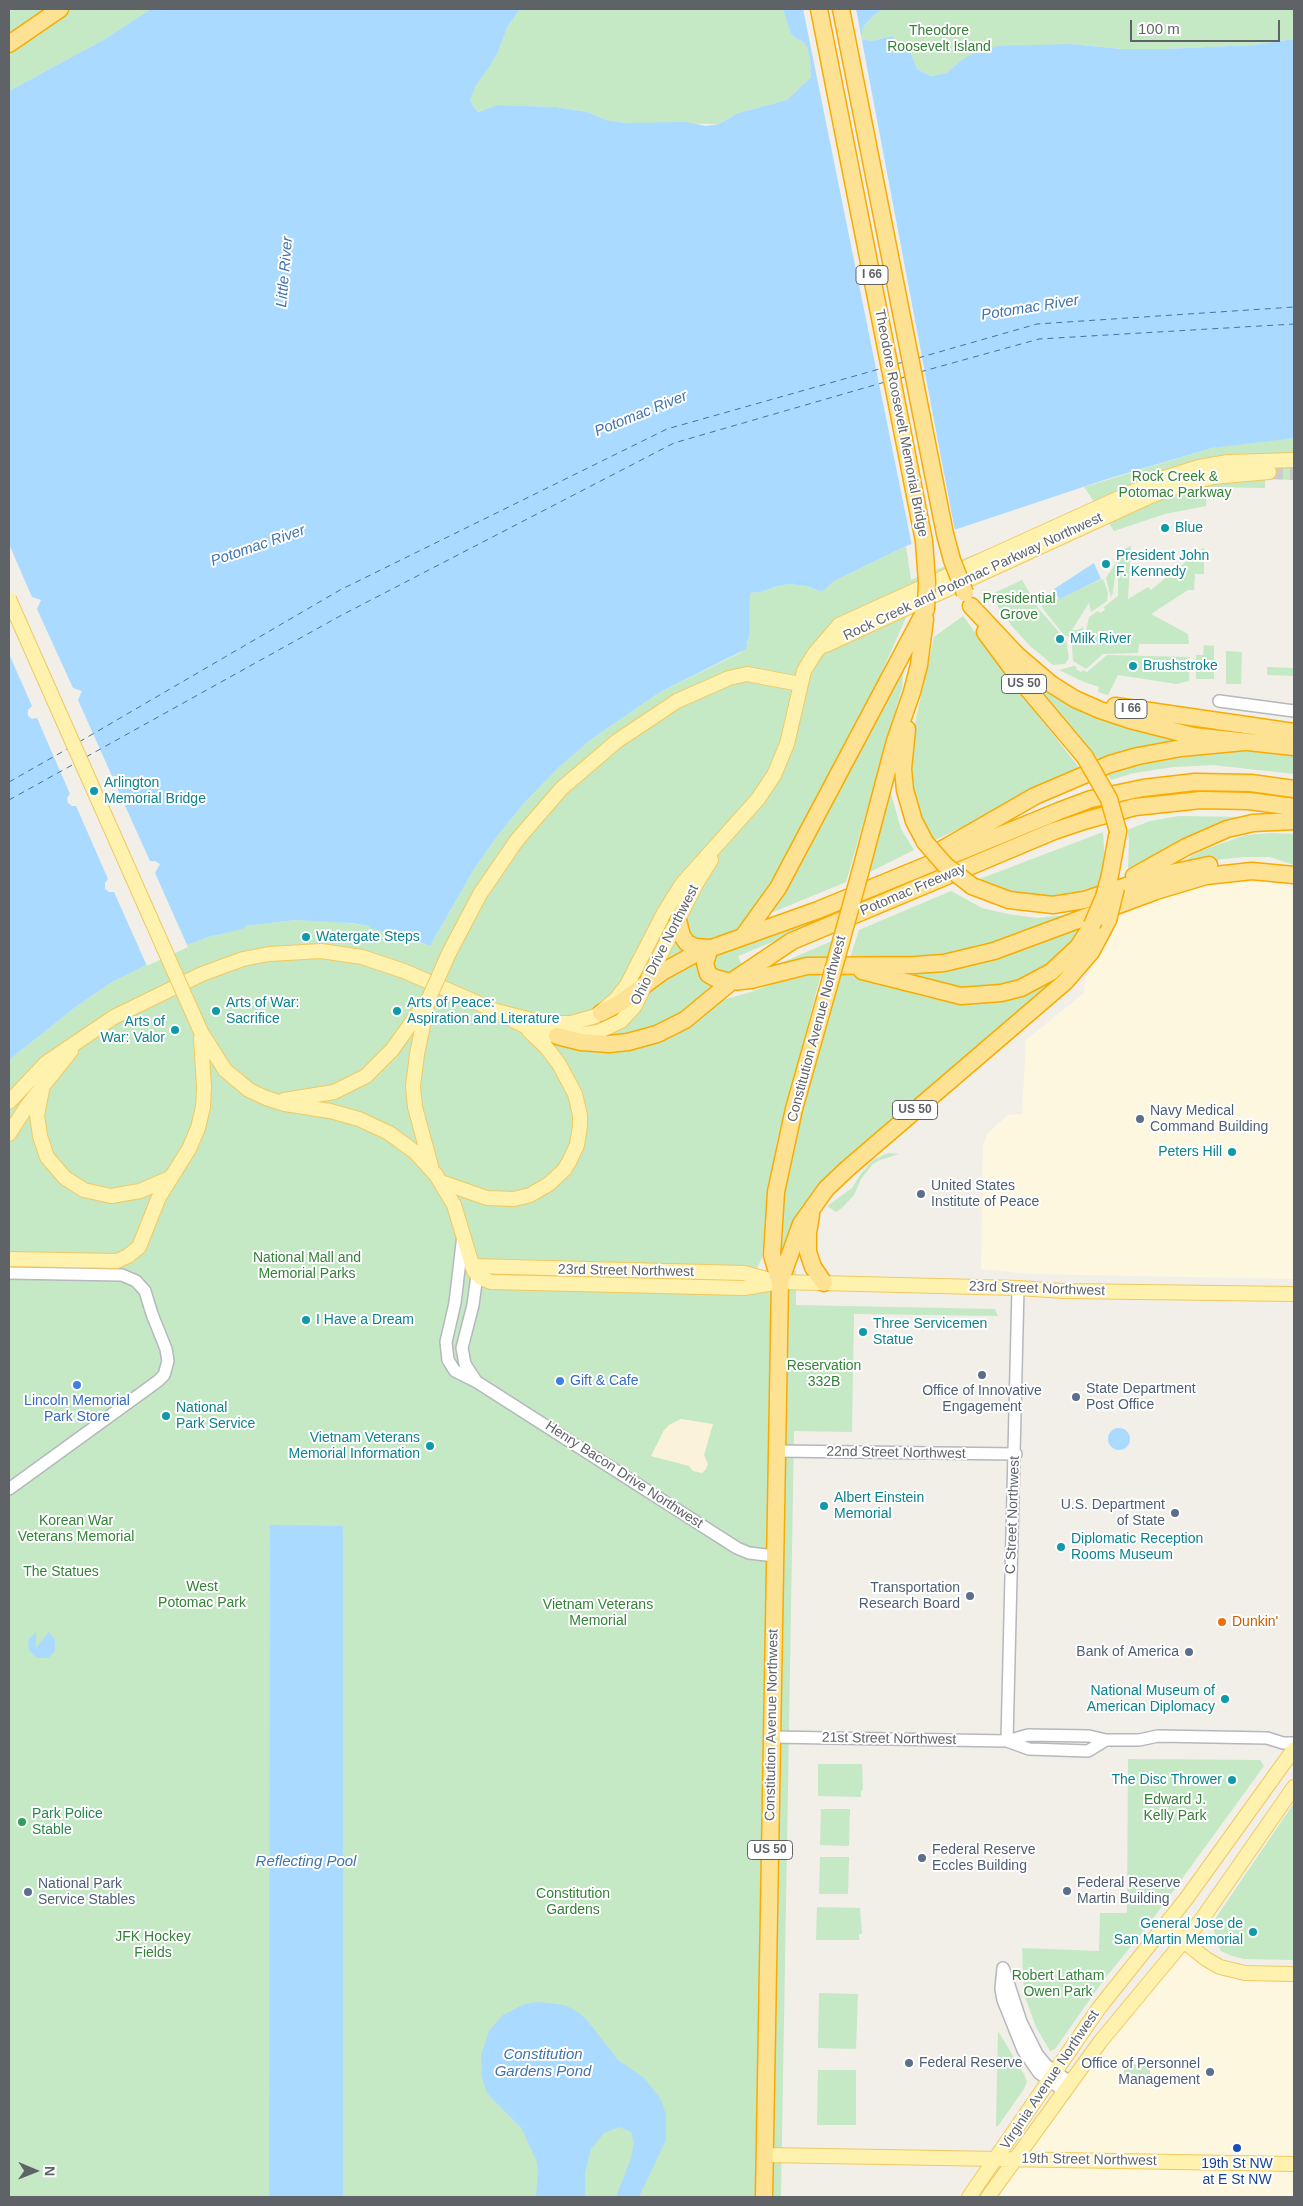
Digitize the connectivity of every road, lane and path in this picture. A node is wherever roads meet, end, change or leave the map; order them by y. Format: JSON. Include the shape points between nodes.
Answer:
{"nodes":[{"id":1,"x":60,"y":9,"type":"edge"},
{"id":2,"x":819,"y":9,"type":"edge"},
{"id":3,"x":841,"y":9,"type":"edge"},
{"id":4,"x":9,"y":44,"type":"edge"},
{"id":5,"x":1294,"y":460,"type":"edge"},
{"id":6,"x":1269,"y":472,"type":"tunnel mouth"},
{"id":7,"x":968,"y":599,"type":"junction"},
{"id":8,"x":9,"y":600,"type":"edge"},
{"id":9,"x":926,"y":608,"type":"junction"},
{"id":10,"x":820,"y":647,"type":"junction"},
{"id":11,"x":1028,"y":664,"type":"junction"},
{"id":12,"x":800,"y":684,"type":"junction"},
{"id":13,"x":912,"y":692,"type":"junction"},
{"id":14,"x":1219,"y":701,"type":"dead end"},
{"id":15,"x":1294,"y":712,"type":"edge"},
{"id":16,"x":1294,"y":732,"type":"edge"},
{"id":17,"x":1244,"y":742,"type":"junction"},
{"id":18,"x":1294,"y":747,"type":"edge"},
{"id":19,"x":1294,"y":789,"type":"edge"},
{"id":20,"x":1294,"y":807,"type":"edge"},
{"id":21,"x":1294,"y":820,"type":"edge"},
{"id":22,"x":731,"y":830,"type":"junction"},
{"id":23,"x":1294,"y":871,"type":"edge"},
{"id":24,"x":1114,"y":874,"type":"junction"},
{"id":25,"x":1294,"y":875,"type":"edge"},
{"id":26,"x":888,"y":880,"type":"junction"},
{"id":27,"x":1094,"y":897,"type":"junction"},
{"id":28,"x":678,"y":920,"type":"junction"},
{"id":29,"x":744,"y":935,"type":"junction"},
{"id":30,"x":710,"y":948,"type":"junction"},
{"id":31,"x":841,"y":966,"type":"junction"},
{"id":32,"x":648,"y":980,"type":"junction"},
{"id":33,"x":731,"y":982,"type":"junction"},
{"id":34,"x":496,"y":1012,"type":"junction"},
{"id":35,"x":601,"y":1013,"type":"junction"},
{"id":36,"x":418,"y":1023,"type":"junction"},
{"id":37,"x":527,"y":1029,"type":"junction"},
{"id":38,"x":201,"y":1032,"type":"junction"},
{"id":39,"x":558,"y":1036,"type":"junction"},
{"id":40,"x":77,"y":1043,"type":"junction"},
{"id":41,"x":43,"y":1085,"type":"junction"},
{"id":42,"x":11,"y":1099,"type":"edge"},
{"id":43,"x":275,"y":1102,"type":"junction"},
{"id":44,"x":9,"y":1134,"type":"edge"},
{"id":45,"x":431,"y":1168,"type":"junction"},
{"id":46,"x":170,"y":1178,"type":"junction"},
{"id":47,"x":441,"y":1182,"type":"junction"},
{"id":48,"x":815,"y":1202,"type":"junction"},
{"id":49,"x":463,"y":1230,"type":"junction"},
{"id":50,"x":9,"y":1259,"type":"edge"},
{"id":51,"x":474,"y":1271,"type":"junction"},
{"id":52,"x":9,"y":1274,"type":"edge"},
{"id":53,"x":780,"y":1282,"type":"junction"},
{"id":54,"x":824,"y":1283,"type":"junction"},
{"id":55,"x":1018,"y":1288,"type":"junction"},
{"id":56,"x":1294,"y":1294,"type":"edge"},
{"id":57,"x":477,"y":1382,"type":"junction"},
{"id":58,"x":777,"y":1451,"type":"junction"},
{"id":59,"x":1016,"y":1454,"type":"junction"},
{"id":60,"x":9,"y":1489,"type":"edge"},
{"id":61,"x":775,"y":1556,"type":"junction"},
{"id":62,"x":772,"y":1736,"type":"junction"},
{"id":63,"x":1007,"y":1741,"type":"junction"},
{"id":64,"x":1294,"y":1743,"type":"edge"},
{"id":65,"x":1294,"y":1749,"type":"edge"},
{"id":66,"x":1294,"y":1787,"type":"edge"},
{"id":67,"x":1165,"y":1926,"type":"junction"},
{"id":68,"x":1184,"y":1942,"type":"junction"},
{"id":69,"x":1294,"y":1974,"type":"edge"},
{"id":70,"x":1052,"y":2076,"type":"junction"},
{"id":71,"x":1067,"y":2087,"type":"junction"},
{"id":72,"x":764,"y":2155,"type":"junction"},
{"id":73,"x":996,"y":2158,"type":"junction"},
{"id":74,"x":1016,"y":2158,"type":"junction"},
{"id":75,"x":1294,"y":2164,"type":"edge"},
{"id":76,"x":1001,"y":2178,"type":"junction"},
{"id":77,"x":764,"y":2197,"type":"edge"},
{"id":78,"x":969,"y":2197,"type":"edge"},
{"id":79,"x":988,"y":2197,"type":"edge"},
{"id":80,"x":1001,"y":2197,"type":"edge"}],
"edges":[{"from":1,"to":4,"type":"highway"},
{"from":2,"to":9,"type":"highway","name":"Theodore Roosevelt Memorial Bridge","number":"I 66","bridge":true,"via":[[922,529],[927,566]]},
{"from":3,"to":7,"type":"highway","name":"Theodore Roosevelt Memorial Bridge","number":"I 66","bridge":true,"via":[[945,534]]},
{"from":5,"to":10,"type":"main road","name":"Rock Creek and Potomac Parkway Northwest","via":[[1228,462],[1199,467],[1148,484],[839,626]]},
{"from":6,"to":10,"type":"main road","name":"Rock Creek and Potomac Parkway Northwest","via":[[1212,478],[1151,496]]},
{"from":7,"to":11,"type":"highway","number":"I 66"},
{"from":7,"to":24,"type":"highway","name":"Constitution Avenue Northwest","number":"US 50","bridge":true,"via":[[988,640],[1085,757],[1109,799],[1118,831]]},
{"from":8,"to":38,"type":"main road","bridge":true},
{"from":9,"to":13,"type":"highway","name":"Theodore Roosevelt Memorial Bridge","number":"I 66"},
{"from":9,"to":29,"type":"highway","via":[[778,888]]},
{"from":10,"to":12,"type":"main road","name":"Rock Creek and Potomac Parkway Northwest","via":[[807,665]]},
{"from":11,"to":16,"type":"highway","number":"I 66","via":[[1079,693],[1123,708]]},
{"from":11,"to":17,"type":"highway","via":[[1063,692],[1100,710],[1183,734]]},
{"from":12,"to":22,"type":"main road","name":"Ohio Drive Northwest","via":[[778,768],[758,799]]},
{"from":12,"to":36,"type":"main road","bridge":true,"via":[[747,674],[729,678],[677,702],[617,741],[562,788],[517,840],[480,894]]},
{"from":13,"to":27,"type":"highway","number":"I 66","bridge":true,"via":[[904,779],[910,810],[926,842],[945,865],[972,886],[998,897],[1033,904],[1063,904]]},
{"from":13,"to":53,"type":"highway","name":"Constitution Avenue Northwest","number":"US 50","bridge":true,"via":[[895,742],[794,1109],[776,1192],[772,1255]]},
{"from":14,"to":15,"type":"street"},
{"from":17,"to":18,"type":"highway"},
{"from":17,"to":26,"type":"highway","via":[[1152,753],[1097,769],[1014,807]]},
{"from":19,"to":26,"type":"highway","name":"Potomac Freeway","via":[[1251,783],[1194,782],[1110,794],[1058,811]]},
{"from":20,"to":33,"type":"highway","name":"Potomac Freeway","via":[[1249,801],[1201,800],[1135,807],[1095,817],[1054,831],[792,941]]},
{"from":21,"to":27,"type":"highway","number":"I 66","via":[[1253,823],[1214,834]]},
{"from":22,"to":28,"type":"main road","name":"Ohio Drive Northwest","via":[[696,884]]},
{"from":22,"to":35,"type":"main road","name":"Ohio Drive Northwest","via":[[682,884],[627,985]]},
{"from":23,"to":27,"type":"highway","via":[[1269,863],[1224,863],[1156,876]]},
{"from":24,"to":31,"type":"highway","bridge":true,"via":[[1092,925],[1078,947],[1051,972],[1021,988],[995,994],[950,994]]},
{"from":24,"to":48,"type":"highway","name":"Constitution Avenue Northwest","number":"US 50","bridge":true,"via":[[1108,920],[1075,972],[846,1169]]},
{"from":25,"to":31,"type":"highway","via":[[1252,871],[1206,876],[964,960],[915,965]]},
{"from":26,"to":29,"type":"highway","name":"Potomac Freeway","via":[[818,910]]},
{"from":28,"to":30,"type":"highway","via":[[687,943]]},
{"from":28,"to":32,"type":"main road","name":"Ohio Drive Northwest"},
{"from":29,"to":30,"type":"highway","name":"Potomac Freeway"},
{"from":30,"to":32,"type":"highway","name":"Potomac Freeway"},
{"from":30,"to":33,"type":"highway","via":[[705,963],[708,974]]},
{"from":31,"to":33,"type":"highway","via":[[798,967]]},
{"from":32,"to":35,"type":"highway","name":"Potomac Freeway","via":[[620,1003]]},
{"from":32,"to":39,"type":"main road","name":"Ohio Drive Northwest","via":[[634,1007],[615,1025],[591,1034]]},
{"from":33,"to":39,"type":"highway","name":"Potomac Freeway","via":[[685,1020],[648,1037],[609,1044]]},
{"from":34,"to":35,"type":"main road","name":"Ohio Drive Northwest","via":[[557,1024],[578,1022]]},
{"from":34,"to":37,"type":"main road","name":"Ohio Drive Northwest"},
{"from":34,"to":40,"type":"main road","name":"Ohio Drive Northwest","via":[[377,961],[334,952],[296,951],[243,959],[202,974],[129,1008]]},
{"from":36,"to":43,"type":"main road","via":[[385,1059],[358,1081],[334,1092]]},
{"from":36,"to":45,"type":"main road","via":[[414,1096]]},
{"from":37,"to":39,"type":"main road","name":"Ohio Drive Northwest"},
{"from":37,"to":47,"type":"main road","via":[[556,1060],[575,1094],[580,1126],[577,1146],[569,1162],[549,1184],[514,1199],[487,1198]]},
{"from":38,"to":43,"type":"main road","via":[[219,1063],[232,1077],[249,1090]]},
{"from":38,"to":46,"type":"main road","via":[[204,1087],[201,1118],[189,1149]]},
{"from":40,"to":41,"type":"main road"},
{"from":40,"to":42,"type":"main road","via":[[46,1063]]},
{"from":41,"to":44,"type":"main road"},
{"from":41,"to":46,"type":"main road","via":[[37,1115],[40,1136],[47,1157],[65,1178],[91,1192],[118,1196]]},
{"from":43,"to":45,"type":"main road","via":[[339,1113],[379,1128],[408,1145]]},
{"from":45,"to":47,"type":"main road"},
{"from":46,"to":50,"type":"main road","via":[[154,1207],[143,1241],[122,1260]]},
{"from":47,"to":49,"type":"main road"},
{"from":48,"to":53,"type":"highway","name":"Constitution Avenue Northwest","number":"US 50","via":[[797,1232]]},
{"from":48,"to":54,"type":"highway","via":[[808,1233],[808,1252]]},
{"from":49,"to":51,"type":"main road"},
{"from":49,"to":57,"type":"street","name":"Henry Bacon Drive Northwest","via":[[446,1348],[448,1360],[455,1371]]},
{"from":51,"to":53,"type":"main road","name":"23rd Street Northwest","via":[[744,1273]]},
{"from":51,"to":57,"type":"street","via":[[473,1305],[462,1348],[467,1368]]},
{"from":52,"to":60,"type":"street","via":[[122,1275],[136,1281],[146,1291],[166,1349],[167,1366],[158,1380]]},
{"from":53,"to":54,"type":"main road","name":"23rd Street Northwest"},
{"from":53,"to":58,"type":"highway","name":"Constitution Avenue Northwest","number":"US 50"},
{"from":54,"to":55,"type":"main road","name":"23rd Street Northwest"},
{"from":55,"to":56,"type":"main road","name":"23rd Street Northwest"},
{"from":55,"to":59,"type":"street","name":"C Street Northwest"},
{"from":57,"to":61,"type":"street","name":"Henry Bacon Drive Northwest","via":[[737,1548]]},
{"from":58,"to":59,"type":"street","name":"22nd Street Northwest"},
{"from":58,"to":61,"type":"highway","name":"Constitution Avenue Northwest","number":"US 50"},
{"from":59,"to":63,"type":"street","name":"C Street Northwest"},
{"from":61,"to":62,"type":"highway","name":"Constitution Avenue Northwest","number":"US 50"},
{"from":62,"to":63,"type":"street","name":"21st Street Northwest"},
{"from":62,"to":72,"type":"highway","name":"Constitution Avenue Northwest","number":"US 50"},
{"from":63,"to":64,"type":"street","name":"21st Street Northwest","via":[[1029,1749],[1088,1751],[1106,1740],[1139,1740],[1158,1736],[1267,1738]]},
{"from":65,"to":67,"type":"main road","name":"Virginia Avenue Northwest"},
{"from":66,"to":68,"type":"main road","name":"Virginia Avenue Northwest"},
{"from":67,"to":68,"type":"main road"},
{"from":67,"to":70,"type":"main road","name":"Virginia Avenue Northwest","via":[[1114,1987]]},
{"from":68,"to":69,"type":"main road","via":[[1212,1964],[1228,1970]]},
{"from":68,"to":71,"type":"main road","name":"Virginia Avenue Northwest","via":[[1111,2028]]},
{"from":70,"to":70,"type":"street","via":[[1030,2043],[1003,1968],[1000,1989],[1014,2030],[1033,2066]]},
{"from":70,"to":71,"type":"street"},
{"from":70,"to":73,"type":"main road","name":"Virginia Avenue Northwest"},
{"from":71,"to":74,"type":"main road","name":"Virginia Avenue Northwest"},
{"from":72,"to":73,"type":"main road","name":"19th Street Northwest"},
{"from":72,"to":77,"type":"highway","name":"Constitution Avenue Northwest","number":"US 50"},
{"from":73,"to":74,"type":"main road","name":"19th Street Northwest"},
{"from":73,"to":78,"type":"main road","name":"Virginia Avenue Northwest"},
{"from":74,"to":75,"type":"main road","name":"19th Street Northwest"},
{"from":74,"to":76,"type":"main road","name":"Virginia Avenue Northwest"},
{"from":76,"to":79,"type":"main road","name":"Virginia Avenue Northwest"},
{"from":76,"to":80,"type":"main road"}]}
